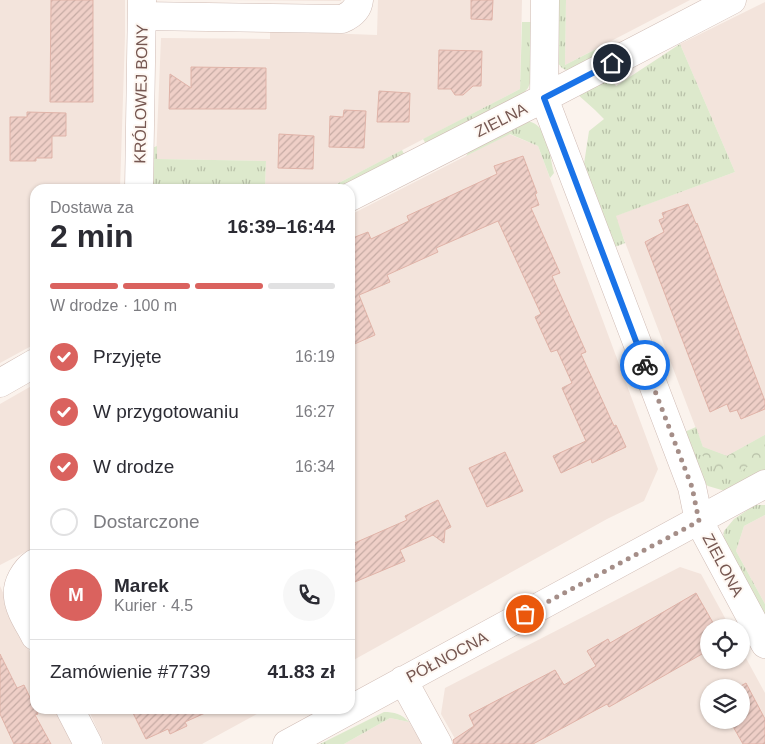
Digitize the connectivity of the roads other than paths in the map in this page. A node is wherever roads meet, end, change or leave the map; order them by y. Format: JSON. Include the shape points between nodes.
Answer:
{"nodes":[{"id":1,"x":359,"y":0,"type":"edge"},
{"id":2,"x":545,"y":0,"type":"edge"},
{"id":3,"x":732,"y":0,"type":"edge"},
{"id":4,"x":142,"y":8,"type":"edge"},
{"id":5,"x":544,"y":98,"type":"junction"},
{"id":6,"x":139,"y":184,"type":"edge"},
{"id":7,"x":355,"y":194,"type":"edge"},
{"id":8,"x":30,"y":366,"type":"edge"},
{"id":9,"x":0,"y":383,"type":"edge"},
{"id":10,"x":765,"y":484,"type":"edge"},
{"id":11,"x":699,"y":521,"type":"junction"},
{"id":12,"x":30,"y":567,"type":"edge"},
{"id":13,"x":30,"y":626,"type":"edge"},
{"id":14,"x":765,"y":644,"type":"edge"},
{"id":15,"x":403,"y":680,"type":"junction"},
{"id":16,"x":355,"y":706,"type":"edge"},
{"id":17,"x":73,"y":714,"type":"edge"},
{"id":18,"x":341,"y":714,"type":"edge"},
{"id":19,"x":88,"y":744,"type":"edge"},
{"id":20,"x":287,"y":744,"type":"edge"},
{"id":21,"x":438,"y":744,"type":"edge"}],
"edges":[{"from":1,"to":4,"type":"street","via":[[356,10],[342,18]]},
{"from":2,"to":5,"type":"street","name":"ZIELONA"},
{"from":3,"to":5,"type":"street","name":"ZIELNA"},
{"from":4,"to":6,"type":"street","name":"KRÓLOWEJ BONY"},
{"from":5,"to":7,"type":"street","name":"ZIELNA"},
{"from":5,"to":11,"type":"street","name":"ZIELONA","via":[[692,487]]},
{"from":8,"to":9,"type":"street"},
{"from":10,"to":11,"type":"street","name":"PÓŁNOCNA"},
{"from":11,"to":14,"type":"street","name":"ZIELONA"},
{"from":11,"to":15,"type":"street","name":"PÓŁNOCNA"},
{"from":12,"to":13,"type":"street","via":[[22,579],[18,597]]},
{"from":15,"to":16,"type":"street","name":"PÓŁNOCNA"},
{"from":15,"to":21,"type":"street"},
{"from":17,"to":19,"type":"street"},
{"from":18,"to":20,"type":"street","name":"PÓŁNOCNA"}]}
